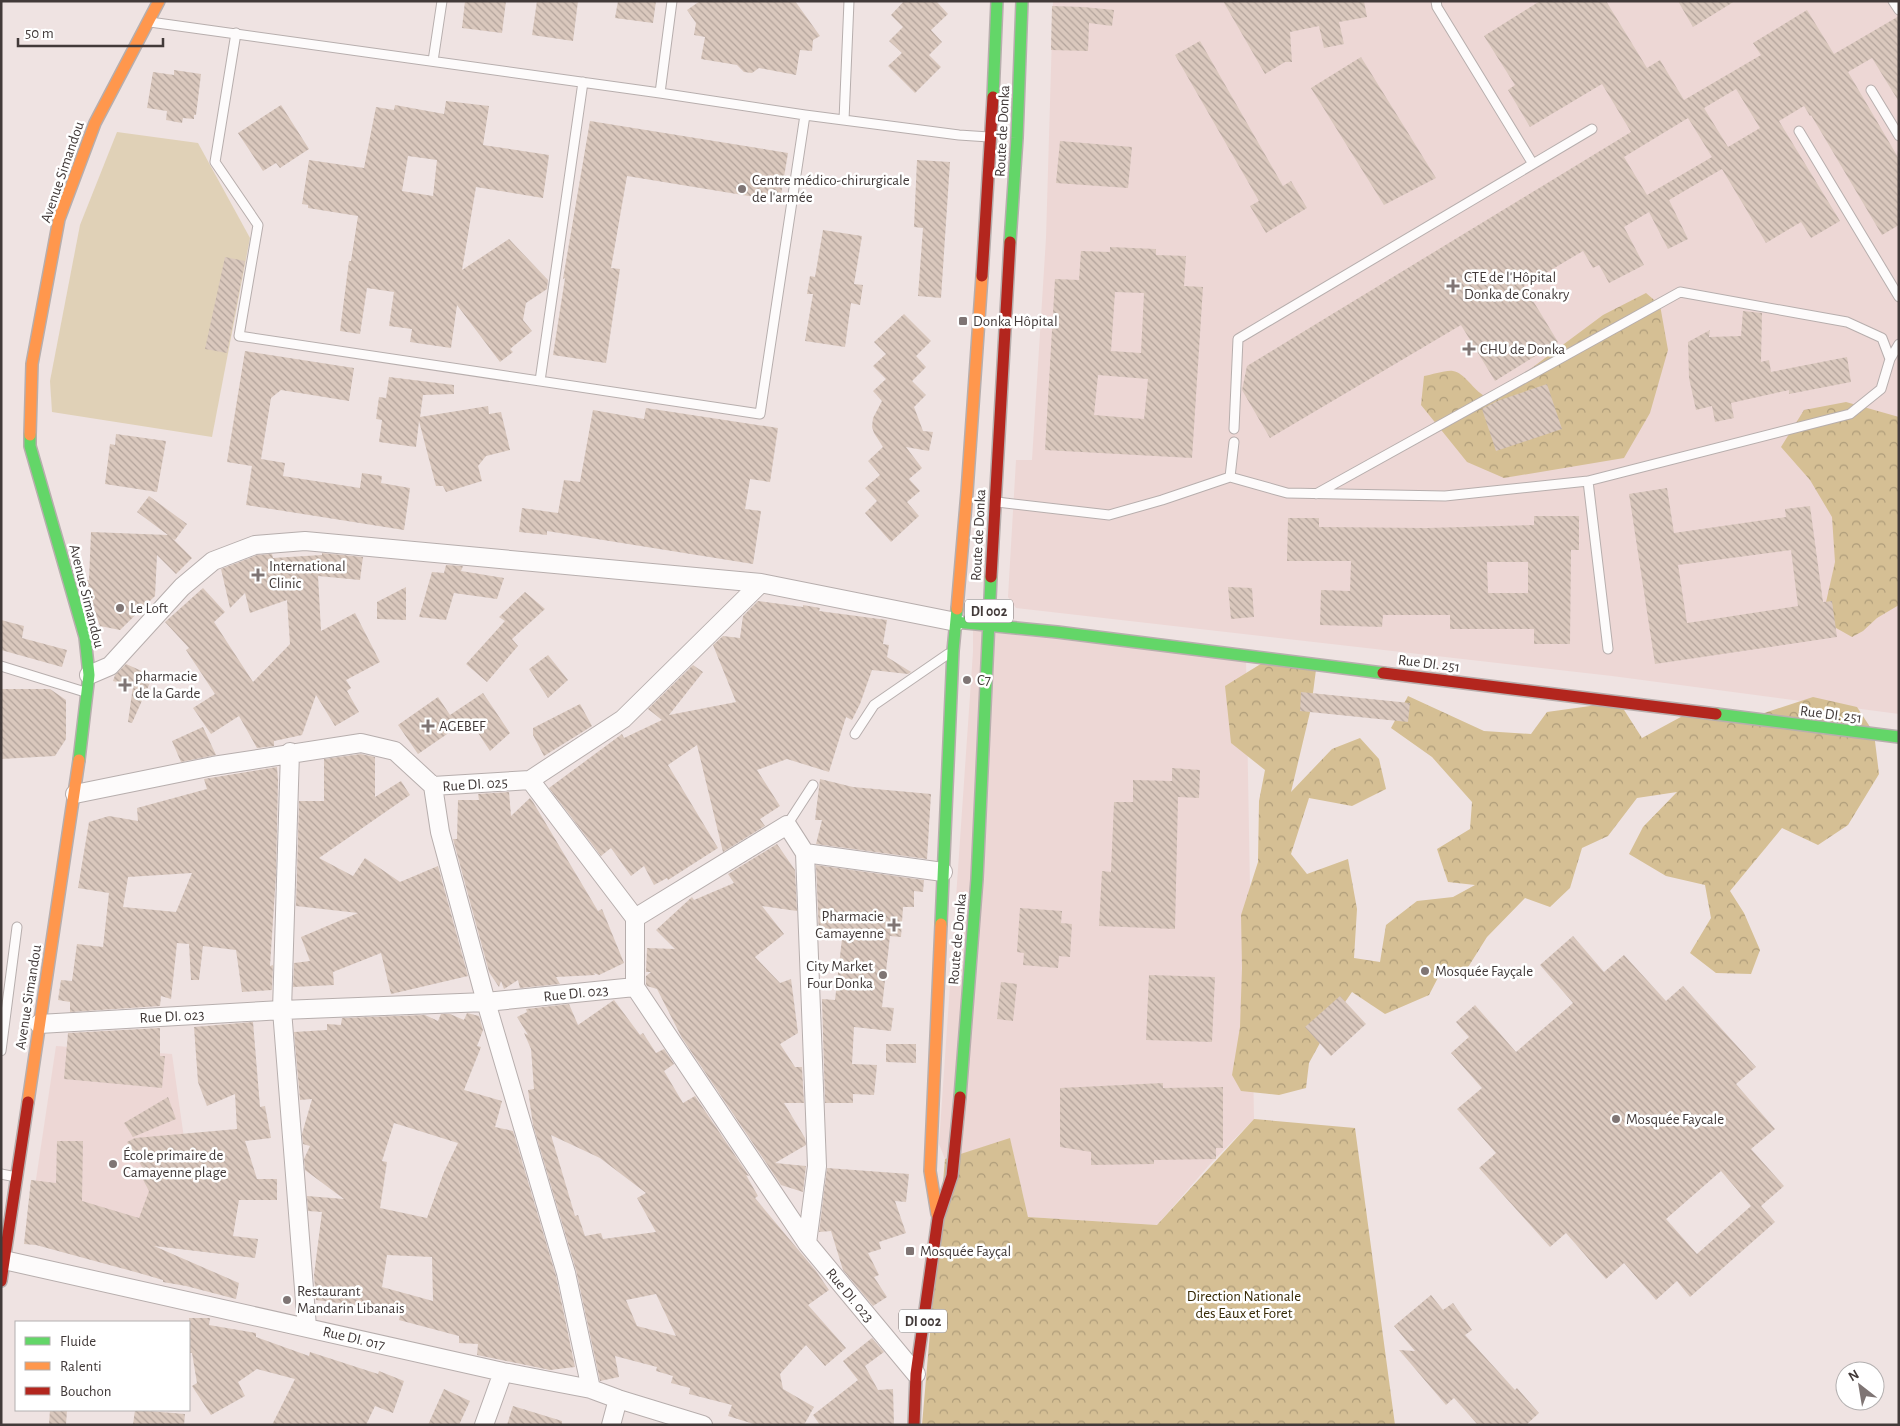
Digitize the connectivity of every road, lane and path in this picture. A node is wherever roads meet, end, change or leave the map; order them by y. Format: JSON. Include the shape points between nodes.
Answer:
{"nodes":[{"id":1,"x":159,"y":1,"type":"edge"},
{"id":2,"x":442,"y":1,"type":"edge"},
{"id":3,"x":672,"y":1,"type":"edge"},
{"id":4,"x":848,"y":1,"type":"edge"},
{"id":5,"x":997,"y":1,"type":"edge"},
{"id":6,"x":1022,"y":1,"type":"edge"},
{"id":7,"x":1436,"y":1,"type":"edge"},
{"id":8,"x":1893,"y":1,"type":"edge"},
{"id":9,"x":1899,"y":10,"type":"edge"},
{"id":10,"x":147,"y":22,"type":"junction"},
{"id":11,"x":236,"y":33,"type":"junction"},
{"id":12,"x":433,"y":61,"type":"junction"},
{"id":13,"x":583,"y":82,"type":"junction"},
{"id":14,"x":1871,"y":90,"type":"dead end"},
{"id":15,"x":660,"y":93,"type":"junction"},
{"id":16,"x":805,"y":115,"type":"junction"},
{"id":17,"x":844,"y":120,"type":"junction"},
{"id":18,"x":1592,"y":129,"type":"dead end"},
{"id":19,"x":1799,"y":131,"type":"dead end"},
{"id":20,"x":1899,"y":136,"type":"edge"},
{"id":21,"x":1004,"y":137,"type":"junction"},
{"id":22,"x":1533,"y":164,"type":"junction"},
{"id":23,"x":1899,"y":297,"type":"edge"},
{"id":24,"x":1899,"y":344,"type":"edge"},
{"id":25,"x":1890,"y":360,"type":"junction"},
{"id":26,"x":540,"y":381,"type":"junction"},
{"id":27,"x":1234,"y":429,"type":"dead end"},
{"id":28,"x":1234,"y":442,"type":"dead end"},
{"id":29,"x":1230,"y":477,"type":"junction"},
{"id":30,"x":1588,"y":481,"type":"junction"},
{"id":31,"x":1316,"y":494,"type":"junction"},
{"id":32,"x":994,"y":502,"type":"junction"},
{"id":33,"x":761,"y":583,"type":"junction"},
{"id":34,"x":956,"y":622,"type":"junction"},
{"id":35,"x":988,"y":625,"type":"junction"},
{"id":36,"x":1608,"y":649,"type":"dead end"},
{"id":37,"x":953,"y":651,"type":"junction"},
{"id":38,"x":1,"y":666,"type":"edge"},
{"id":39,"x":88,"y":684,"type":"junction"},
{"id":40,"x":855,"y":734,"type":"dead end"},
{"id":41,"x":1899,"y":737,"type":"edge"},
{"id":42,"x":290,"y":752,"type":"junction"},
{"id":43,"x":530,"y":780,"type":"junction"},
{"id":44,"x":813,"y":785,"type":"dead end"},
{"id":45,"x":434,"y":786,"type":"junction"},
{"id":46,"x":74,"y":794,"type":"junction"},
{"id":47,"x":787,"y":826,"type":"junction"},
{"id":48,"x":805,"y":853,"type":"junction"},
{"id":49,"x":943,"y":872,"type":"junction"},
{"id":50,"x":634,"y":918,"type":"junction"},
{"id":51,"x":17,"y":927,"type":"dead end"},
{"id":52,"x":635,"y":987,"type":"junction"},
{"id":53,"x":486,"y":1002,"type":"junction"},
{"id":54,"x":282,"y":1010,"type":"junction"},
{"id":55,"x":39,"y":1024,"type":"junction"},
{"id":56,"x":1,"y":1051,"type":"edge"},
{"id":57,"x":1,"y":1174,"type":"edge"},
{"id":58,"x":16,"y":1177,"type":"junction"},
{"id":59,"x":938,"y":1218,"type":"junction"},
{"id":60,"x":807,"y":1244,"type":"junction"},
{"id":61,"x":4,"y":1260,"type":"junction"},
{"id":62,"x":1,"y":1281,"type":"edge"},
{"id":63,"x":307,"y":1327,"type":"junction"},
{"id":64,"x":503,"y":1372,"type":"junction"},
{"id":65,"x":916,"y":1374,"type":"junction"},
{"id":66,"x":591,"y":1389,"type":"junction"},
{"id":67,"x":618,"y":1399,"type":"junction"},
{"id":68,"x":484,"y":1425,"type":"edge"},
{"id":69,"x":611,"y":1425,"type":"edge"},
{"id":70,"x":703,"y":1425,"type":"edge"},
{"id":71,"x":914,"y":1425,"type":"edge"}],
"edges":[{"from":1,"to":10,"type":"main road","name":"Avenue Simandou"},
{"from":2,"to":12,"type":"lane"},
{"from":3,"to":15,"type":"lane"},
{"from":4,"to":17,"type":"lane"},
{"from":5,"to":21,"type":"main road","name":"Route de Donka","number":"DI 002"},
{"from":6,"to":21,"type":"main road","name":"Route de Donka","number":"DI 002"},
{"from":7,"to":22,"type":"lane"},
{"from":8,"to":9,"type":"lane"},
{"from":10,"to":11,"type":"lane"},
{"from":10,"to":39,"type":"main road","name":"Avenue Simandou","via":[[95,123],[59,219],[32,364],[30,446],[85,637]]},
{"from":11,"to":12,"type":"lane"},
{"from":11,"to":26,"type":"lane","via":[[215,162],[258,225],[239,336]]},
{"from":12,"to":13,"type":"lane"},
{"from":13,"to":15,"type":"lane"},
{"from":13,"to":26,"type":"lane"},
{"from":14,"to":20,"type":"lane"},
{"from":15,"to":16,"type":"lane"},
{"from":16,"to":17,"type":"lane"},
{"from":16,"to":26,"type":"lane","via":[[760,414]]},
{"from":17,"to":21,"type":"lane","via":[[959,135]]},
{"from":18,"to":22,"type":"lane"},
{"from":19,"to":23,"type":"lane"},
{"from":21,"to":32,"type":"main road","name":"Route de Donka","number":"DI 002"},
{"from":21,"to":34,"type":"main road","name":"Route de Donka","number":"DI 002"},
{"from":22,"to":27,"type":"lane","via":[[1238,339]]},
{"from":24,"to":25,"type":"lane"},
{"from":25,"to":30,"type":"lane","via":[[1881,389],[1850,414]]},
{"from":25,"to":31,"type":"lane","via":[[1882,338],[1848,322],[1680,292]]},
{"from":28,"to":29,"type":"lane"},
{"from":29,"to":31,"type":"lane","via":[[1287,493]]},
{"from":29,"to":32,"type":"lane","via":[[1109,515]]},
{"from":30,"to":31,"type":"lane","via":[[1445,496]]},
{"from":30,"to":36,"type":"lane"},
{"from":32,"to":35,"type":"main road","name":"Route de Donka","number":"DI 002"},
{"from":33,"to":34,"type":"street"},
{"from":33,"to":39,"type":"street","via":[[305,541],[255,545],[213,561],[182,587],[110,666]]},
{"from":33,"to":43,"type":"street","name":"Rue DI. 025","via":[[623,719]]},
{"from":34,"to":35,"type":"main road","name":"Rue DI. 251"},
{"from":34,"to":37,"type":"main road","name":"Route de Donka","number":"DI 002"},
{"from":35,"to":41,"type":"main road","name":"Rue DI. 251"},
{"from":35,"to":59,"type":"main road","name":"Route de Donka","number":"DI 002","via":[[977,879],[956,1135],[952,1176]]},
{"from":37,"to":40,"type":"lane","via":[[874,705]]},
{"from":37,"to":49,"type":"main road","name":"Route de Donka","number":"DI 002"},
{"from":38,"to":39,"type":"lane"},
{"from":39,"to":46,"type":"main road","name":"Avenue Simandou"},
{"from":42,"to":45,"type":"street","name":"Rue DI. 025","via":[[361,743],[395,751]]},
{"from":42,"to":46,"type":"street","name":"Rue DI. 025"},
{"from":42,"to":54,"type":"street"},
{"from":43,"to":45,"type":"street","name":"Rue DI. 025"},
{"from":43,"to":50,"type":"street"},
{"from":44,"to":47,"type":"lane"},
{"from":45,"to":53,"type":"street","via":[[440,832]]},
{"from":46,"to":55,"type":"main road","name":"Avenue Simandou"},
{"from":47,"to":48,"type":"street"},
{"from":47,"to":50,"type":"street"},
{"from":48,"to":49,"type":"street"},
{"from":48,"to":60,"type":"street","via":[[817,1166]]},
{"from":49,"to":59,"type":"main road","name":"Route de Donka","number":"DI 002","via":[[930,1171]]},
{"from":50,"to":52,"type":"street"},
{"from":51,"to":56,"type":"lane"},
{"from":52,"to":53,"type":"street","name":"Rue DI. 023"},
{"from":52,"to":60,"type":"street","name":"Rue DI. 023"},
{"from":53,"to":54,"type":"street","name":"Rue DI. 023"},
{"from":53,"to":66,"type":"street","via":[[566,1273]]},
{"from":54,"to":55,"type":"street","name":"Rue DI. 023"},
{"from":54,"to":63,"type":"street"},
{"from":55,"to":58,"type":"main road","name":"Avenue Simandou"},
{"from":57,"to":58,"type":"lane"},
{"from":58,"to":61,"type":"main road","name":"Avenue Simandou"},
{"from":59,"to":65,"type":"main road","name":"Route de Donka","number":"DI 002"},
{"from":60,"to":65,"type":"street","name":"Rue DI. 023"},
{"from":61,"to":62,"type":"main road","name":"Avenue Simandou"},
{"from":61,"to":63,"type":"street","name":"Rue DI. 017"},
{"from":63,"to":64,"type":"street","name":"Rue DI. 017"},
{"from":64,"to":66,"type":"street","name":"Rue DI. 017"},
{"from":64,"to":68,"type":"street"},
{"from":65,"to":71,"type":"main road","name":"Route de Donka","number":"DI 002"},
{"from":66,"to":67,"type":"street","name":"Rue DI. 017"},
{"from":67,"to":69,"type":"street"},
{"from":67,"to":70,"type":"street","name":"Rue DI. 017"}]}
